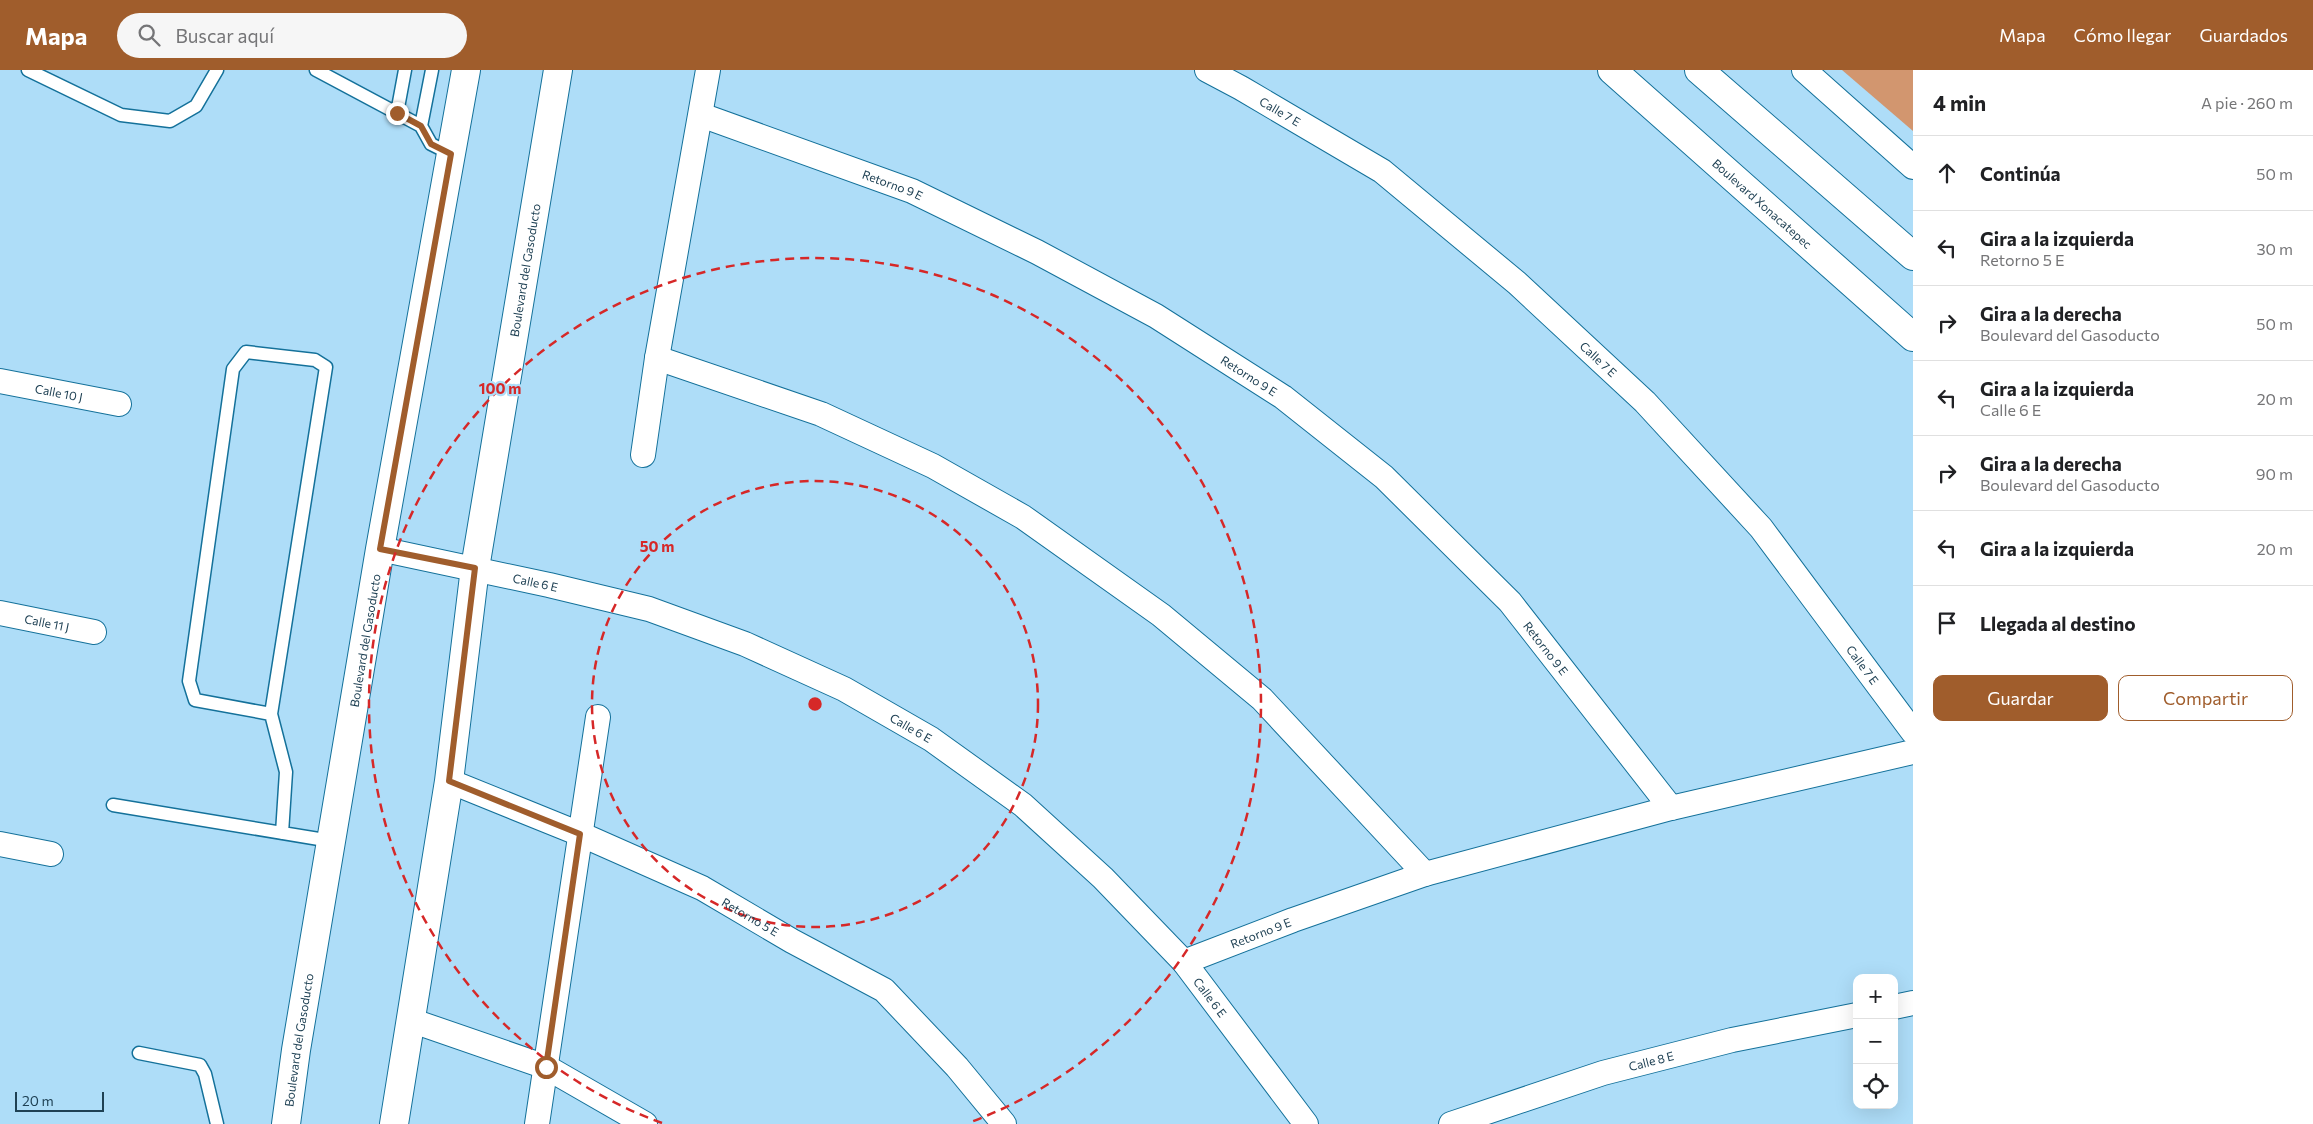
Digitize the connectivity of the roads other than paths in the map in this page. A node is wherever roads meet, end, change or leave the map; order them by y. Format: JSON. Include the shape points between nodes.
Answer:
{"nodes":[{"id":1,"x":28,"y":70,"type":"edge"},
{"id":2,"x":217,"y":70,"type":"edge"},
{"id":3,"x":316,"y":70,"type":"edge"},
{"id":4,"x":405,"y":70,"type":"edge"},
{"id":5,"x":432,"y":70,"type":"edge"},
{"id":6,"x":466,"y":70,"type":"edge"},
{"id":7,"x":558,"y":70,"type":"edge"},
{"id":8,"x":708,"y":70,"type":"edge"},
{"id":9,"x":1207,"y":70,"type":"edge"},
{"id":10,"x":1612,"y":70,"type":"edge"},
{"id":11,"x":1699,"y":70,"type":"edge"},
{"id":12,"x":1804,"y":70,"type":"edge"},
{"id":13,"x":397,"y":113,"type":"junction"},
{"id":14,"x":701,"y":115,"type":"junction"},
{"id":15,"x":421,"y":126,"type":"junction"},
{"id":16,"x":451,"y":154,"type":"junction"},
{"id":17,"x":1913,"y":167,"type":"edge"},
{"id":18,"x":1913,"y":256,"type":"edge"},
{"id":19,"x":1913,"y":337,"type":"edge"},
{"id":20,"x":656,"y":358,"type":"junction"},
{"id":21,"x":0,"y":381,"type":"edge"},
{"id":22,"x":119,"y":404,"type":"dead end"},
{"id":23,"x":643,"y":455,"type":"dead end"},
{"id":24,"x":380,"y":549,"type":"junction"},
{"id":25,"x":475,"y":568,"type":"junction"},
{"id":26,"x":0,"y":613,"type":"edge"},
{"id":27,"x":94,"y":632,"type":"dead end"},
{"id":28,"x":271,"y":714,"type":"junction"},
{"id":29,"x":598,"y":717,"type":"dead end"},
{"id":30,"x":1913,"y":732,"type":"edge"},
{"id":31,"x":1913,"y":752,"type":"edge"},
{"id":32,"x":449,"y":781,"type":"junction"},
{"id":33,"x":113,"y":805,"type":"dead end"},
{"id":34,"x":1671,"y":808,"type":"junction"},
{"id":35,"x":282,"y":833,"type":"junction"},
{"id":36,"x":580,"y":834,"type":"junction"},
{"id":37,"x":331,"y":841,"type":"junction"},
{"id":38,"x":0,"y":844,"type":"edge"},
{"id":39,"x":51,"y":854,"type":"dead end"},
{"id":40,"x":1424,"y":874,"type":"junction"},
{"id":41,"x":1184,"y":962,"type":"junction"},
{"id":42,"x":1913,"y":1003,"type":"edge"},
{"id":43,"x":1898,"y":1006,"type":"edge"},
{"id":44,"x":1853,"y":1016,"type":"edge"},
{"id":45,"x":410,"y":1020,"type":"junction"},
{"id":46,"x":139,"y":1053,"type":"dead end"},
{"id":47,"x":546,"y":1067,"type":"junction"},
{"id":48,"x":217,"y":1124,"type":"edge"},
{"id":49,"x":286,"y":1124,"type":"edge"},
{"id":50,"x":394,"y":1124,"type":"edge"},
{"id":51,"x":537,"y":1124,"type":"edge"},
{"id":52,"x":645,"y":1124,"type":"edge"},
{"id":53,"x":1004,"y":1124,"type":"edge"},
{"id":54,"x":1306,"y":1124,"type":"edge"},
{"id":55,"x":1451,"y":1124,"type":"edge"}],
"edges":[{"from":1,"to":2,"type":"lane","via":[[121,115],[170,121],[196,106]]},
{"from":3,"to":13,"type":"lane"},
{"from":4,"to":13,"type":"lane"},
{"from":5,"to":15,"type":"lane"},
{"from":6,"to":16,"type":"street","name":"Boulevard del Gasoducto"},
{"from":7,"to":25,"type":"street","name":"Boulevard del Gasoducto"},
{"from":8,"to":14,"type":"street"},
{"from":9,"to":30,"type":"street","name":"Calle 7 E","via":[[1382,171],[1517,283],[1645,402],[1761,528]]},
{"from":10,"to":19,"type":"street","name":"Boulevard Xonacatepec"},
{"from":11,"to":18,"type":"street"},
{"from":12,"to":17,"type":"street"},
{"from":13,"to":15,"type":"lane"},
{"from":14,"to":20,"type":"street"},
{"from":14,"to":34,"type":"street","name":"Retorno 9 E","via":[[912,191],[1028,247],[1156,316],[1283,397],[1384,477],[1510,602]]},
{"from":15,"to":16,"type":"lane","via":[[431,144]]},
{"from":16,"to":24,"type":"street","name":"Boulevard del Gasoducto"},
{"from":20,"to":23,"type":"street"},
{"from":20,"to":40,"type":"street","via":[[821,414],[933,466],[1023,517],[1160,615],[1262,699]]},
{"from":21,"to":22,"type":"street","name":"Calle 10 J"},
{"from":24,"to":25,"type":"street","name":"Calle 6 E"},
{"from":24,"to":37,"type":"street","name":"Boulevard del Gasoducto"},
{"from":25,"to":32,"type":"street","name":"Boulevard del Gasoducto"},
{"from":25,"to":41,"type":"street","name":"Calle 6 E","via":[[649,609],[745,644],[844,689],[931,739],[1023,805],[1103,878]]},
{"from":26,"to":27,"type":"street","name":"Calle 11 J"},
{"from":28,"to":28,"type":"lane","via":[[326,367],[315,360],[246,352],[233,369],[189,681],[195,700]]},
{"from":28,"to":35,"type":"lane","via":[[286,772]]},
{"from":29,"to":36,"type":"street"},
{"from":31,"to":34,"type":"street","name":"Retorno 9 E"},
{"from":32,"to":36,"type":"street","name":"Retorno 5 E"},
{"from":32,"to":45,"type":"street","name":"Boulevard del Gasoducto"},
{"from":33,"to":35,"type":"lane"},
{"from":34,"to":40,"type":"street","name":"Retorno 9 E"},
{"from":35,"to":37,"type":"lane"},
{"from":36,"to":47,"type":"street"},
{"from":36,"to":53,"type":"street","name":"Retorno 5 E","via":[[702,888],[884,990]]},
{"from":37,"to":49,"type":"street","name":"Boulevard del Gasoducto"},
{"from":38,"to":39,"type":"street"},
{"from":40,"to":41,"type":"street","name":"Retorno 9 E"},
{"from":41,"to":54,"type":"street","name":"Calle 6 E"},
{"from":42,"to":43,"type":"street"},
{"from":44,"to":55,"type":"street","name":"Calle 8 E","via":[[1732,1040],[1603,1073]]},
{"from":45,"to":47,"type":"street"},
{"from":45,"to":50,"type":"street","name":"Boulevard del Gasoducto"},
{"from":46,"to":48,"type":"lane","via":[[200,1065],[206,1074]]},
{"from":47,"to":51,"type":"street"},
{"from":47,"to":52,"type":"street"}]}
